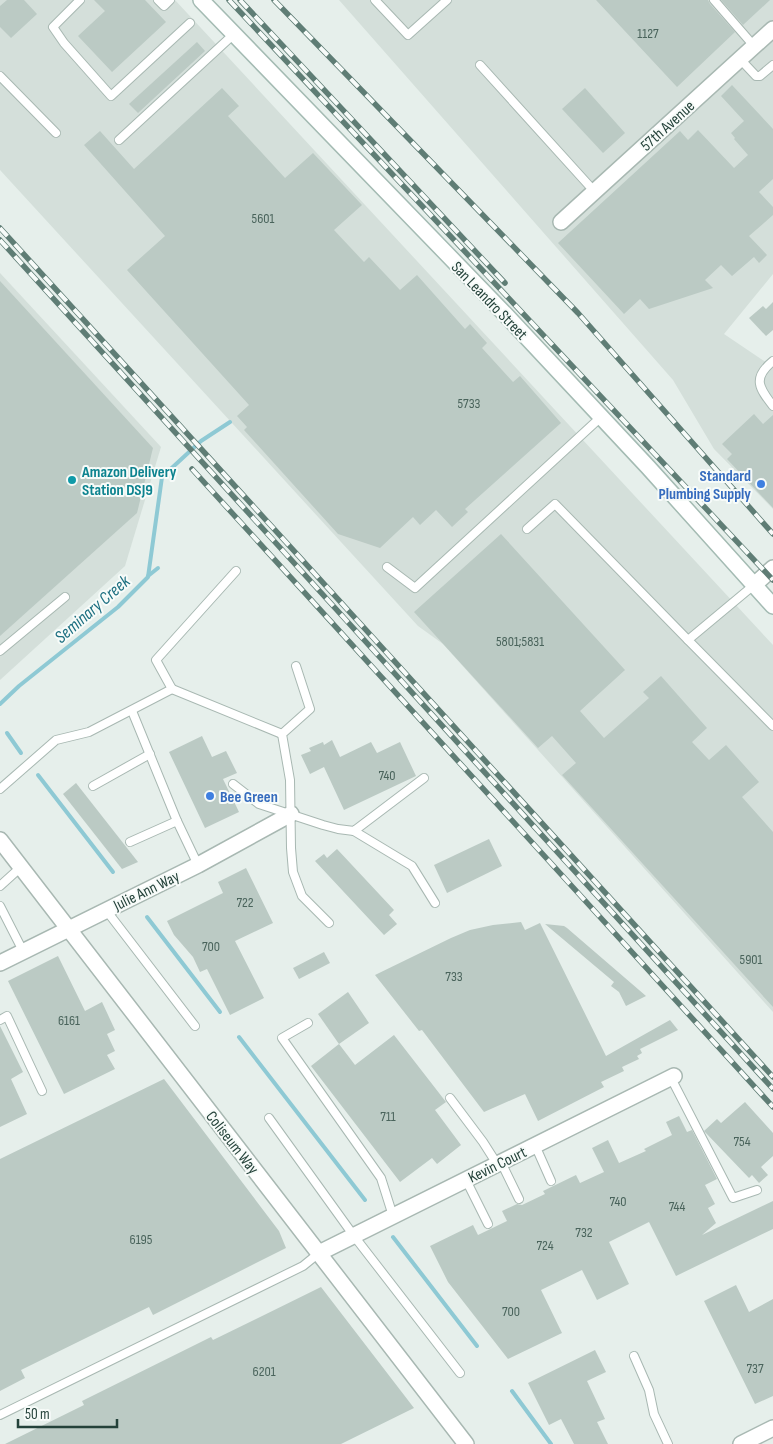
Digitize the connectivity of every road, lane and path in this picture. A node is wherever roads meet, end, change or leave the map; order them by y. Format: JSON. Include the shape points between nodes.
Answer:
{"nodes":[{"id":1,"x":80,"y":0,"type":"edge"},
{"id":2,"x":158,"y":0,"type":"edge"},
{"id":3,"x":170,"y":0,"type":"edge"},
{"id":4,"x":201,"y":0,"type":"edge"},
{"id":5,"x":375,"y":0,"type":"edge"},
{"id":6,"x":447,"y":0,"type":"edge"},
{"id":7,"x":714,"y":0,"type":"edge"},
{"id":8,"x":190,"y":23,"type":"dead end"},
{"id":9,"x":772,"y":32,"type":"edge"},
{"id":10,"x":234,"y":34,"type":"junction"},
{"id":11,"x":754,"y":46,"type":"junction"},
{"id":12,"x":740,"y":58,"type":"junction"},
{"id":13,"x":480,"y":65,"type":"dead end"},
{"id":14,"x":773,"y":65,"type":"edge"},
{"id":15,"x":0,"y":76,"type":"edge"},
{"id":16,"x":56,"y":133,"type":"dead end"},
{"id":17,"x":119,"y":140,"type":"dead end"},
{"id":18,"x":594,"y":192,"type":"junction"},
{"id":19,"x":561,"y":222,"type":"dead end"},
{"id":20,"x":773,"y":361,"type":"edge"},
{"id":21,"x":760,"y":390,"type":"junction"},
{"id":22,"x":773,"y":397,"type":"edge"},
{"id":23,"x":773,"y":406,"type":"edge"},
{"id":24,"x":601,"y":417,"type":"junction"},
{"id":25,"x":527,"y":529,"type":"dead end"},
{"id":26,"x":387,"y":567,"type":"dead end"},
{"id":27,"x":773,"y":568,"type":"edge"},
{"id":28,"x":236,"y":571,"type":"dead end"},
{"id":29,"x":754,"y":585,"type":"junction"},
{"id":30,"x":64,"y":597,"type":"dead end"},
{"id":31,"x":773,"y":606,"type":"edge"},
{"id":32,"x":688,"y":640,"type":"junction"},
{"id":33,"x":0,"y":651,"type":"edge"},
{"id":34,"x":296,"y":666,"type":"dead end"},
{"id":35,"x":172,"y":689,"type":"junction"},
{"id":36,"x":132,"y":711,"type":"junction"},
{"id":37,"x":773,"y":726,"type":"edge"},
{"id":38,"x":282,"y":734,"type":"junction"},
{"id":39,"x":150,"y":754,"type":"junction"},
{"id":40,"x":424,"y":778,"type":"dead end"},
{"id":41,"x":233,"y":784,"type":"dead end"},
{"id":42,"x":93,"y":786,"type":"dead end"},
{"id":43,"x":0,"y":789,"type":"edge"},
{"id":44,"x":290,"y":814,"type":"junction"},
{"id":45,"x":177,"y":821,"type":"junction"},
{"id":46,"x":354,"y":831,"type":"junction"},
{"id":47,"x":0,"y":840,"type":"edge"},
{"id":48,"x":130,"y":842,"type":"dead end"},
{"id":49,"x":198,"y":865,"type":"junction"},
{"id":50,"x":21,"y":867,"type":"junction"},
{"id":51,"x":0,"y":886,"type":"edge"},
{"id":52,"x":435,"y":903,"type":"dead end"},
{"id":53,"x":0,"y":906,"type":"edge"},
{"id":54,"x":106,"y":910,"type":"junction"},
{"id":55,"x":329,"y":923,"type":"dead end"},
{"id":56,"x":68,"y":929,"type":"junction"},
{"id":57,"x":23,"y":951,"type":"junction"},
{"id":58,"x":0,"y":963,"type":"edge"},
{"id":59,"x":0,"y":1020,"type":"edge"},
{"id":60,"x":308,"y":1023,"type":"dead end"},
{"id":61,"x":195,"y":1026,"type":"dead end"},
{"id":62,"x":673,"y":1077,"type":"joint"},
{"id":63,"x":42,"y":1091,"type":"dead end"},
{"id":64,"x":450,"y":1098,"type":"dead end"},
{"id":65,"x":269,"y":1118,"type":"dead end"},
{"id":66,"x":535,"y":1146,"type":"junction"},
{"id":67,"x":499,"y":1163,"type":"junction"},
{"id":68,"x":466,"y":1180,"type":"junction"},
{"id":69,"x":550,"y":1181,"type":"dead end"},
{"id":70,"x":757,"y":1190,"type":"dead end"},
{"id":71,"x":519,"y":1199,"type":"dead end"},
{"id":72,"x":393,"y":1216,"type":"junction"},
{"id":73,"x":488,"y":1224,"type":"dead end"},
{"id":74,"x":354,"y":1236,"type":"junction"},
{"id":75,"x":319,"y":1253,"type":"junction"},
{"id":76,"x":634,"y":1356,"type":"dead end"},
{"id":77,"x":460,"y":1373,"type":"dead end"},
{"id":78,"x":0,"y":1415,"type":"edge"},
{"id":79,"x":773,"y":1428,"type":"edge"},
{"id":80,"x":466,"y":1444,"type":"edge"},
{"id":81,"x":668,"y":1444,"type":"edge"},
{"id":82,"x":742,"y":1444,"type":"edge"}],
"edges":[{"from":1,"to":8,"type":"lane","via":[[53,27],[111,96]]},
{"from":2,"to":3,"type":"lane","via":[[164,6]]},
{"from":4,"to":10,"type":"street","name":"San Leandro Street"},
{"from":5,"to":6,"type":"lane","via":[[408,35]]},
{"from":7,"to":11,"type":"lane"},
{"from":9,"to":11,"type":"street","name":"57th Avenue"},
{"from":10,"to":17,"type":"lane"},
{"from":10,"to":24,"type":"street","name":"San Leandro Street"},
{"from":11,"to":12,"type":"street","name":"57th Avenue"},
{"from":12,"to":14,"type":"lane","via":[[756,76]]},
{"from":12,"to":18,"type":"street","name":"57th Avenue"},
{"from":13,"to":18,"type":"lane"},
{"from":15,"to":16,"type":"lane"},
{"from":18,"to":19,"type":"street","name":"57th Avenue"},
{"from":20,"to":21,"type":"lane","via":[[764,368]]},
{"from":21,"to":22,"type":"lane"},
{"from":21,"to":23,"type":"lane"},
{"from":24,"to":26,"type":"lane","via":[[415,588]]},
{"from":24,"to":29,"type":"street","name":"San Leandro Street"},
{"from":25,"to":32,"type":"lane","via":[[555,504]]},
{"from":27,"to":29,"type":"street"},
{"from":28,"to":35,"type":"lane","via":[[156,660]]},
{"from":29,"to":31,"type":"street","name":"San Leandro Street"},
{"from":29,"to":32,"type":"lane"},
{"from":30,"to":33,"type":"lane"},
{"from":32,"to":37,"type":"lane"},
{"from":34,"to":38,"type":"lane","via":[[310,709]]},
{"from":35,"to":36,"type":"lane"},
{"from":35,"to":38,"type":"lane"},
{"from":36,"to":39,"type":"lane"},
{"from":36,"to":43,"type":"lane","via":[[89,732],[56,740]]},
{"from":38,"to":44,"type":"lane","via":[[290,780]]},
{"from":39,"to":42,"type":"lane"},
{"from":39,"to":45,"type":"lane"},
{"from":40,"to":46,"type":"lane"},
{"from":41,"to":44,"type":"lane","via":[[259,804]]},
{"from":44,"to":46,"type":"lane"},
{"from":44,"to":49,"type":"street","name":"Julie Ann Way"},
{"from":44,"to":55,"type":"lane","via":[[294,872],[302,896]]},
{"from":45,"to":48,"type":"lane"},
{"from":45,"to":49,"type":"lane"},
{"from":46,"to":52,"type":"lane","via":[[412,866]]},
{"from":47,"to":50,"type":"street","name":"Coliseum Way"},
{"from":49,"to":54,"type":"street","name":"Julie Ann Way"},
{"from":50,"to":51,"type":"lane"},
{"from":50,"to":56,"type":"street","name":"Coliseum Way"},
{"from":53,"to":57,"type":"lane"},
{"from":54,"to":56,"type":"street","name":"Julie Ann Way"},
{"from":54,"to":61,"type":"lane"},
{"from":56,"to":57,"type":"street","name":"Julie Ann Way"},
{"from":56,"to":75,"type":"street","name":"Coliseum Way"},
{"from":57,"to":58,"type":"street","name":"Julie Ann Way"},
{"from":59,"to":63,"type":"lane","via":[[7,1016]]},
{"from":60,"to":72,"type":"lane","via":[[282,1038],[381,1178]]},
{"from":62,"to":66,"type":"street","name":"Kevin Court"},
{"from":62,"to":70,"type":"lane","via":[[733,1198]]},
{"from":64,"to":67,"type":"lane"},
{"from":65,"to":74,"type":"lane"},
{"from":66,"to":67,"type":"street","name":"Kevin Court"},
{"from":66,"to":69,"type":"lane"},
{"from":67,"to":68,"type":"street","name":"Kevin Court"},
{"from":67,"to":71,"type":"lane"},
{"from":68,"to":72,"type":"street","name":"Kevin Court"},
{"from":68,"to":73,"type":"lane"},
{"from":72,"to":74,"type":"street","name":"Kevin Court"},
{"from":74,"to":75,"type":"street","name":"Kevin Court"},
{"from":74,"to":77,"type":"lane"},
{"from":75,"to":78,"type":"lane","via":[[303,1266]]},
{"from":75,"to":80,"type":"street","name":"Coliseum Way"},
{"from":76,"to":81,"type":"lane","via":[[650,1390],[654,1414]]},
{"from":79,"to":82,"type":"street"}]}
